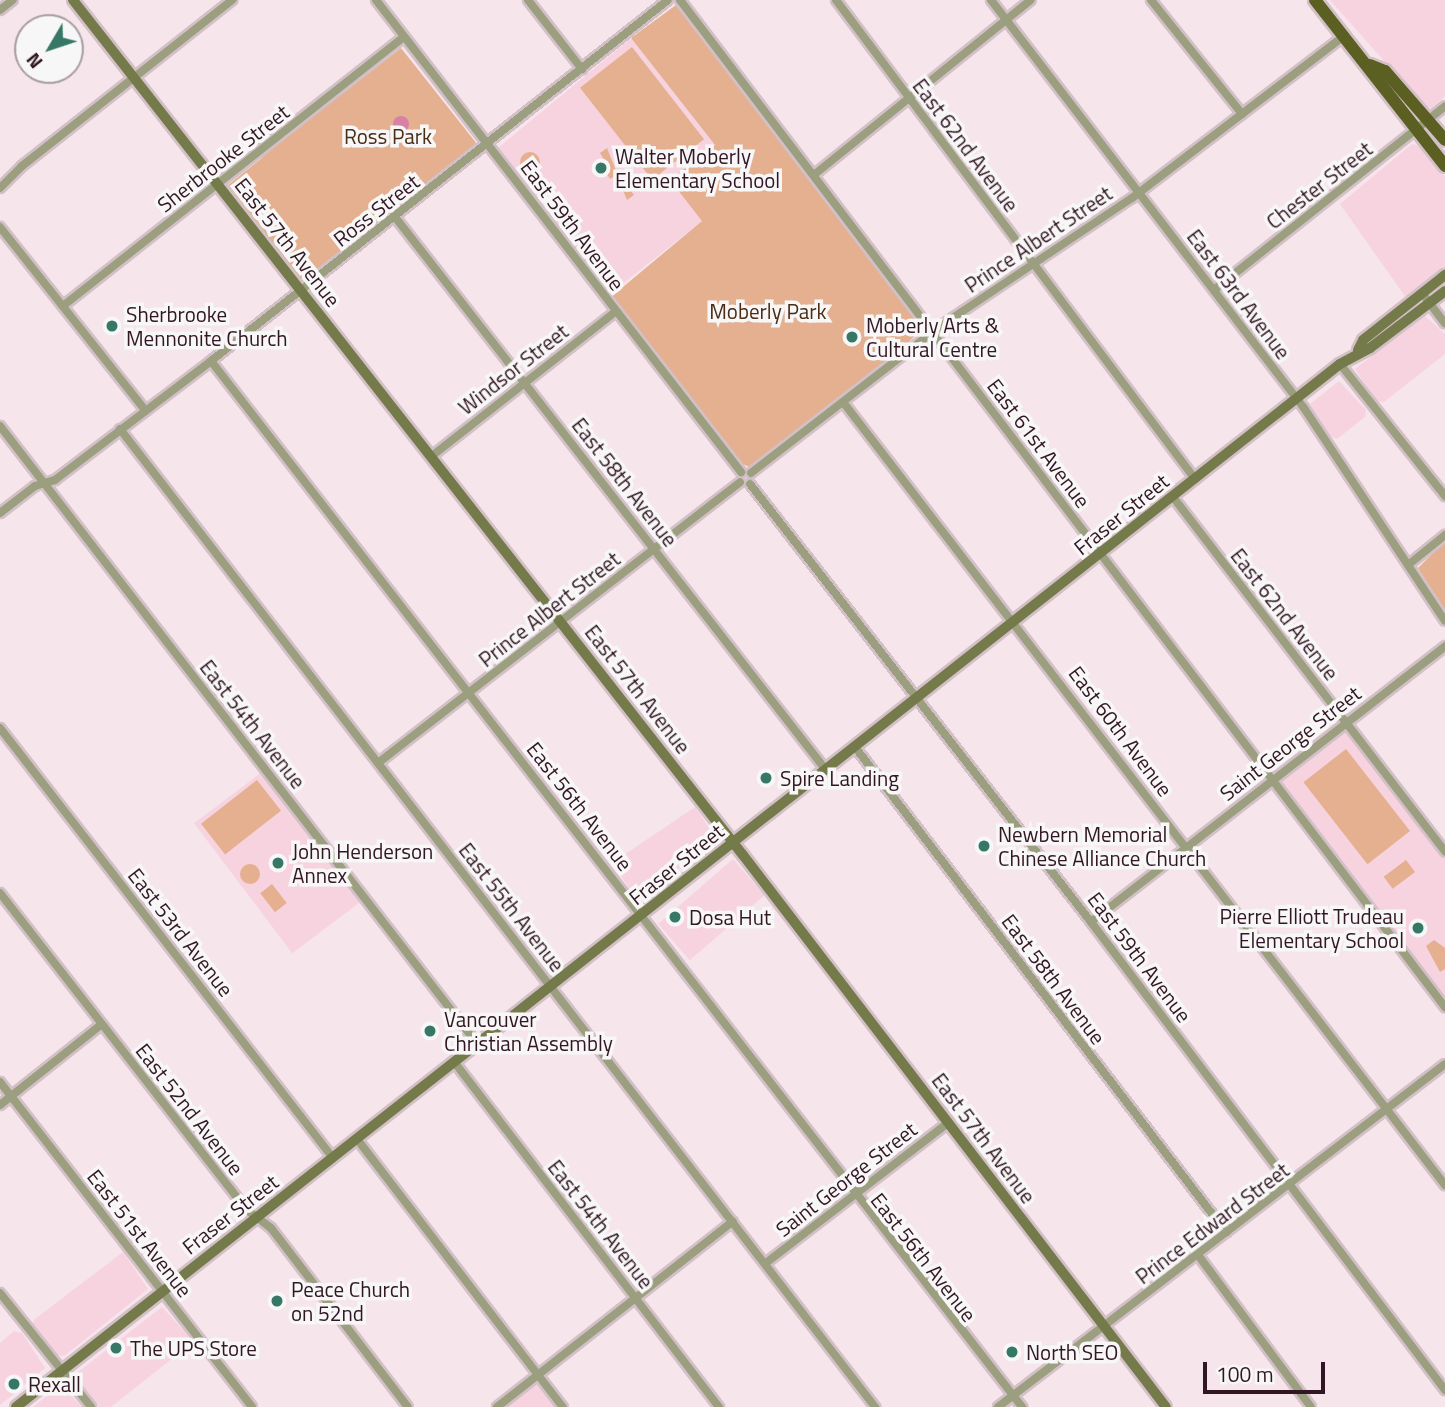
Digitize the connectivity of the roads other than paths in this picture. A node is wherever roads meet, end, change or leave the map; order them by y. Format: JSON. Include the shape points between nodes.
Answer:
{"nodes":[{"id":1,"x":13,"y":0,"type":"edge"},
{"id":2,"x":73,"y":0,"type":"edge"},
{"id":3,"x":232,"y":0,"type":"edge"},
{"id":4,"x":376,"y":0,"type":"edge"},
{"id":5,"x":528,"y":0,"type":"edge"},
{"id":6,"x":668,"y":0,"type":"edge"},
{"id":7,"x":680,"y":0,"type":"edge"},
{"id":8,"x":836,"y":0,"type":"edge"},
{"id":9,"x":991,"y":0,"type":"edge"},
{"id":10,"x":1031,"y":0,"type":"edge"},
{"id":11,"x":1151,"y":0,"type":"edge"},
{"id":12,"x":1315,"y":0,"type":"edge"},
{"id":13,"x":0,"y":10,"type":"edge"},
{"id":14,"x":1006,"y":19,"type":"junction"},
{"id":15,"x":1345,"y":35,"type":"junction"},
{"id":16,"x":404,"y":37,"type":"junction"},
{"id":17,"x":1370,"y":65,"type":"junction"},
{"id":18,"x":582,"y":69,"type":"junction"},
{"id":19,"x":134,"y":78,"type":"junction"},
{"id":20,"x":908,"y":98,"type":"junction"},
{"id":21,"x":1445,"y":106,"type":"edge"},
{"id":22,"x":1242,"y":114,"type":"junction"},
{"id":23,"x":1429,"y":121,"type":"junction"},
{"id":24,"x":1417,"y":132,"type":"junction"},
{"id":25,"x":1445,"y":139,"type":"edge"},
{"id":26,"x":488,"y":143,"type":"junction"},
{"id":27,"x":1445,"y":166,"type":"edge"},
{"id":28,"x":815,"y":174,"type":"junction"},
{"id":29,"x":218,"y":184,"type":"junction"},
{"id":30,"x":0,"y":188,"type":"edge"},
{"id":31,"x":1139,"y":192,"type":"junction"},
{"id":32,"x":395,"y":217,"type":"junction"},
{"id":33,"x":0,"y":227,"type":"edge"},
{"id":34,"x":1033,"y":263,"type":"junction"},
{"id":35,"x":1445,"y":275,"type":"edge"},
{"id":36,"x":302,"y":290,"type":"junction"},
{"id":37,"x":1214,"y":290,"type":"junction"},
{"id":38,"x":1445,"y":291,"type":"edge"},
{"id":39,"x":1422,"y":293,"type":"junction"},
{"id":40,"x":1429,"y":304,"type":"junction"},
{"id":41,"x":63,"y":306,"type":"junction"},
{"id":42,"x":616,"y":311,"type":"junction"},
{"id":43,"x":1445,"y":323,"type":"edge"},
{"id":44,"x":933,"y":332,"type":"junction"},
{"id":45,"x":1359,"y":351,"type":"junction"},
{"id":46,"x":211,"y":361,"type":"junction"},
{"id":47,"x":1340,"y":364,"type":"junction"},
{"id":48,"x":525,"y":382,"type":"junction"},
{"id":49,"x":1297,"y":398,"type":"junction"},
{"id":50,"x":843,"y":402,"type":"junction"},
{"id":51,"x":145,"y":410,"type":"junction"},
{"id":52,"x":0,"y":426,"type":"edge"},
{"id":53,"x":120,"y":429,"type":"junction"},
{"id":54,"x":432,"y":456,"type":"junction"},
{"id":55,"x":741,"y":472,"type":"junction"},
{"id":56,"x":751,"y":474,"type":"junction"},
{"id":57,"x":1195,"y":479,"type":"junction"},
{"id":58,"x":740,"y":482,"type":"junction"},
{"id":59,"x":45,"y":483,"type":"junction"},
{"id":60,"x":750,"y":484,"type":"junction"},
{"id":61,"x":1445,"y":496,"type":"edge"},
{"id":62,"x":1173,"y":497,"type":"junction"},
{"id":63,"x":0,"y":513,"type":"edge"},
{"id":64,"x":1445,"y":535,"type":"edge"},
{"id":65,"x":655,"y":549,"type":"junction"},
{"id":66,"x":1101,"y":555,"type":"junction"},
{"id":67,"x":1408,"y":565,"type":"junction"},
{"id":68,"x":1445,"y":621,"type":"edge"},
{"id":69,"x":561,"y":622,"type":"junction"},
{"id":70,"x":1016,"y":623,"type":"junction"},
{"id":71,"x":1445,"y":646,"type":"edge"},
{"id":72,"x":470,"y":693,"type":"junction"},
{"id":73,"x":918,"y":699,"type":"junction"},
{"id":74,"x":1346,"y":722,"type":"junction"},
{"id":75,"x":0,"y":728,"type":"edge"},
{"id":76,"x":855,"y":747,"type":"junction"},
{"id":77,"x":378,"y":763,"type":"junction"},
{"id":78,"x":826,"y":770,"type":"junction"},
{"id":79,"x":1271,"y":780,"type":"junction"},
{"id":80,"x":733,"y":843,"type":"junction"},
{"id":81,"x":1186,"y":846,"type":"junction"},
{"id":82,"x":1445,"y":852,"type":"edge"},
{"id":83,"x":0,"y":893,"type":"edge"},
{"id":84,"x":642,"y":916,"type":"junction"},
{"id":85,"x":1091,"y":922,"type":"junction"},
{"id":86,"x":552,"y":987,"type":"junction"},
{"id":87,"x":1445,"y":1007,"type":"edge"},
{"id":88,"x":102,"y":1024,"type":"junction"},
{"id":89,"x":478,"y":1045,"type":"junction"},
{"id":90,"x":455,"y":1063,"type":"junction"},
{"id":91,"x":1445,"y":1064,"type":"edge"},
{"id":92,"x":0,"y":1082,"type":"edge"},
{"id":93,"x":11,"y":1096,"type":"junction"},
{"id":94,"x":0,"y":1105,"type":"edge"},
{"id":95,"x":1387,"y":1109,"type":"junction"},
{"id":96,"x":948,"y":1123,"type":"junction"},
{"id":97,"x":357,"y":1139,"type":"junction"},
{"id":98,"x":333,"y":1158,"type":"junction"},
{"id":99,"x":1290,"y":1185,"type":"junction"},
{"id":100,"x":1445,"y":1185,"type":"edge"},
{"id":101,"x":855,"y":1195,"type":"junction"},
{"id":102,"x":258,"y":1217,"type":"junction"},
{"id":103,"x":733,"y":1221,"type":"junction"},
{"id":104,"x":1226,"y":1232,"type":"junction"},
{"id":105,"x":1198,"y":1255,"type":"junction"},
{"id":106,"x":766,"y":1263,"type":"junction"},
{"id":107,"x":163,"y":1291,"type":"junction"},
{"id":108,"x":0,"y":1293,"type":"edge"},
{"id":109,"x":635,"y":1297,"type":"junction"},
{"id":110,"x":1104,"y":1327,"type":"junction"},
{"id":111,"x":61,"y":1370,"type":"junction"},
{"id":112,"x":538,"y":1374,"type":"junction"},
{"id":113,"x":1445,"y":1390,"type":"edge"},
{"id":114,"x":1012,"y":1397,"type":"junction"},
{"id":115,"x":16,"y":1407,"type":"edge"},
{"id":116,"x":91,"y":1407,"type":"edge"},
{"id":117,"x":252,"y":1407,"type":"edge"},
{"id":118,"x":408,"y":1407,"type":"edge"},
{"id":119,"x":497,"y":1407,"type":"edge"},
{"id":120,"x":563,"y":1407,"type":"edge"},
{"id":121,"x":719,"y":1407,"type":"edge"},
{"id":122,"x":875,"y":1407,"type":"edge"},
{"id":123,"x":998,"y":1407,"type":"edge"},
{"id":124,"x":1022,"y":1407,"type":"edge"},
{"id":125,"x":1166,"y":1407,"type":"edge"},
{"id":126,"x":1311,"y":1407,"type":"edge"}],
"edges":[{"from":1,"to":13,"type":"street"},
{"from":2,"to":19,"type":"street","name":"East 57th Avenue"},
{"from":3,"to":19,"type":"street"},
{"from":4,"to":16,"type":"street","name":"East 59th Avenue"},
{"from":5,"to":18,"type":"street"},
{"from":6,"to":18,"type":"street","name":"Ross Street"},
{"from":7,"to":28,"type":"street","name":"East 61st Avenue"},
{"from":8,"to":20,"type":"street","name":"East 62nd Avenue"},
{"from":9,"to":14,"type":"street","name":"East 63rd Avenue"},
{"from":10,"to":14,"type":"street"},
{"from":11,"to":22,"type":"street"},
{"from":12,"to":15,"type":"main road"},
{"from":14,"to":20,"type":"street"},
{"from":14,"to":31,"type":"street","name":"East 63rd Avenue"},
{"from":15,"to":17,"type":"main road"},
{"from":15,"to":22,"type":"street","name":"Prince Albert Street"},
{"from":16,"to":26,"type":"street","name":"East 59th Avenue"},
{"from":16,"to":29,"type":"street","name":"Sherbrooke Street"},
{"from":17,"to":23,"type":"main road","via":[[1385,71]]},
{"from":17,"to":24,"type":"main road","via":[[1375,80]]},
{"from":18,"to":26,"type":"street","name":"Ross Street"},
{"from":19,"to":29,"type":"street","name":"East 57th Avenue"},
{"from":19,"to":30,"type":"street"},
{"from":20,"to":28,"type":"street"},
{"from":20,"to":34,"type":"street","name":"East 62nd Avenue"},
{"from":21,"to":23,"type":"street","name":"Chester Street"},
{"from":22,"to":31,"type":"street","name":"Prince Albert Street"},
{"from":23,"to":24,"type":"street","name":"Chester Street"},
{"from":23,"to":25,"type":"main road"},
{"from":24,"to":27,"type":"main road"},
{"from":24,"to":37,"type":"street","name":"Chester Street"},
{"from":26,"to":32,"type":"street","name":"Ross Street"},
{"from":26,"to":42,"type":"street","name":"East 59th Avenue"},
{"from":28,"to":44,"type":"street","name":"East 61st Avenue"},
{"from":29,"to":36,"type":"street","name":"East 57th Avenue"},
{"from":29,"to":41,"type":"street","name":"Sherbrooke Street"},
{"from":31,"to":34,"type":"street","name":"Prince Albert Street"},
{"from":31,"to":37,"type":"street","name":"East 63rd Avenue"},
{"from":32,"to":36,"type":"street","name":"Ross Street"},
{"from":32,"to":48,"type":"street","name":"East 58th Avenue"},
{"from":33,"to":41,"type":"street"},
{"from":34,"to":44,"type":"street","name":"Prince Albert Street"},
{"from":34,"to":57,"type":"street","name":"East 62nd Avenue"},
{"from":35,"to":39,"type":"street","name":"Fraser Street"},
{"from":36,"to":46,"type":"street","name":"Ross Street"},
{"from":36,"to":54,"type":"street","name":"East 57th Avenue"},
{"from":37,"to":49,"type":"street","name":"East 63rd Avenue"},
{"from":38,"to":40,"type":"street","name":"Fraser Street"},
{"from":39,"to":40,"type":"street"},
{"from":39,"to":45,"type":"street","name":"Fraser Street","via":[[1363,340]]},
{"from":40,"to":43,"type":"street"},
{"from":40,"to":45,"type":"street","name":"Fraser Street","via":[[1370,348]]},
{"from":41,"to":51,"type":"street"},
{"from":42,"to":48,"type":"street","name":"Windsor Street"},
{"from":42,"to":55,"type":"street","name":"East 59th Avenue"},
{"from":44,"to":50,"type":"street","name":"Prince Albert Street"},
{"from":44,"to":66,"type":"street","name":"East 61st Avenue"},
{"from":45,"to":47,"type":"street","name":"Fraser Street"},
{"from":46,"to":51,"type":"street","name":"Ross Street"},
{"from":46,"to":72,"type":"street","name":"East 56th Avenue"},
{"from":47,"to":49,"type":"street","name":"Fraser Street"},
{"from":47,"to":61,"type":"street"},
{"from":48,"to":54,"type":"street","name":"Windsor Street"},
{"from":48,"to":65,"type":"street","name":"East 58th Avenue"},
{"from":49,"to":57,"type":"street","name":"Fraser Street"},
{"from":49,"to":67,"type":"street","name":"East 63rd Avenue"},
{"from":50,"to":56,"type":"street","name":"Prince Albert Street"},
{"from":50,"to":70,"type":"street","name":"East 60th Avenue"},
{"from":51,"to":53,"type":"street","name":"Ross Street"},
{"from":52,"to":59,"type":"street","name":"East 54th Avenue"},
{"from":53,"to":59,"type":"street","name":"Ross Street"},
{"from":53,"to":77,"type":"street","name":"East 55th Avenue"},
{"from":54,"to":69,"type":"street","name":"East 57th Avenue"},
{"from":55,"to":56,"type":"street"},
{"from":55,"to":58,"type":"street"},
{"from":56,"to":60,"type":"street"},
{"from":57,"to":62,"type":"street","name":"Fraser Street"},
{"from":58,"to":60,"type":"street"},
{"from":58,"to":65,"type":"street","name":"Prince Albert Street"},
{"from":59,"to":63,"type":"street","name":"Ross Street"},
{"from":59,"to":89,"type":"street","name":"East 54th Avenue"},
{"from":60,"to":73,"type":"street","name":"East 59th Avenue"},
{"from":62,"to":66,"type":"street","name":"Fraser Street"},
{"from":62,"to":74,"type":"street","name":"East 62nd Avenue"},
{"from":64,"to":67,"type":"street"},
{"from":65,"to":69,"type":"street","name":"Prince Albert Street"},
{"from":65,"to":78,"type":"street","name":"East 58th Avenue"},
{"from":66,"to":70,"type":"street","name":"Fraser Street"},
{"from":66,"to":79,"type":"street","name":"East 61st Avenue"},
{"from":67,"to":68,"type":"street","name":"East 63rd Avenue"},
{"from":69,"to":72,"type":"street","name":"Prince Albert Street"},
{"from":69,"to":80,"type":"street","name":"East 57th Avenue"},
{"from":70,"to":73,"type":"street","name":"Fraser Street"},
{"from":70,"to":81,"type":"street","name":"East 60th Avenue"},
{"from":71,"to":74,"type":"street","name":"Saint George Street"},
{"from":72,"to":77,"type":"street","name":"Prince Albert Street"},
{"from":72,"to":84,"type":"street","name":"East 56th Avenue"},
{"from":73,"to":76,"type":"street","name":"Fraser Street"},
{"from":73,"to":85,"type":"street","name":"East 59th Avenue"},
{"from":74,"to":79,"type":"street","name":"Saint George Street"},
{"from":74,"to":82,"type":"street","name":"East 62nd Avenue"},
{"from":75,"to":98,"type":"street","name":"East 53rd Avenue"},
{"from":76,"to":78,"type":"street","name":"Fraser Street"},
{"from":76,"to":104,"type":"street","name":"East 58th Avenue"},
{"from":77,"to":86,"type":"street","name":"East 55th Avenue"},
{"from":78,"to":80,"type":"street","name":"Fraser Street"},
{"from":79,"to":81,"type":"street","name":"Saint George Street"},
{"from":79,"to":87,"type":"street","name":"East 61st Avenue"},
{"from":80,"to":84,"type":"street","name":"Fraser Street"},
{"from":80,"to":96,"type":"street","name":"East 57th Avenue"},
{"from":81,"to":85,"type":"street","name":"Saint George Street"},
{"from":81,"to":95,"type":"street","name":"East 60th Avenue"},
{"from":83,"to":88,"type":"street","name":"East 52nd Avenue"},
{"from":84,"to":86,"type":"street","name":"Fraser Street"},
{"from":84,"to":101,"type":"street","name":"East 56th Avenue"},
{"from":85,"to":99,"type":"street","name":"East 59th Avenue"},
{"from":86,"to":89,"type":"street","name":"Fraser Street"},
{"from":86,"to":103,"type":"street","name":"East 55th Avenue"},
{"from":88,"to":93,"type":"street"},
{"from":88,"to":102,"type":"street","name":"East 52nd Avenue","via":[[247,1210]]},
{"from":89,"to":90,"type":"street","name":"Fraser Street"},
{"from":90,"to":97,"type":"street","name":"Fraser Street"},
{"from":90,"to":109,"type":"street","name":"East 54th Avenue"},
{"from":91,"to":95,"type":"street","name":"Prince Edward Street"},
{"from":92,"to":93,"type":"street","name":"East 51st Avenue"},
{"from":93,"to":94,"type":"street"},
{"from":93,"to":107,"type":"street","name":"East 51st Avenue"},
{"from":95,"to":99,"type":"street","name":"Prince Edward Street"},
{"from":95,"to":100,"type":"street","name":"East 60th Avenue"},
{"from":96,"to":101,"type":"street","name":"Saint George Street"},
{"from":96,"to":110,"type":"street","name":"East 57th Avenue"},
{"from":97,"to":98,"type":"street","name":"Fraser Street"},
{"from":97,"to":112,"type":"street"},
{"from":98,"to":102,"type":"street","name":"Fraser Street"},
{"from":99,"to":104,"type":"street","name":"Prince Edward Street"},
{"from":99,"to":113,"type":"street","name":"East 59th Avenue"},
{"from":101,"to":106,"type":"street","name":"Saint George Street"},
{"from":101,"to":114,"type":"street","name":"East 56th Avenue"},
{"from":102,"to":107,"type":"street","name":"Fraser Street"},
{"from":102,"to":118,"type":"street","name":"East 52nd Avenue"},
{"from":103,"to":106,"type":"street","name":"East 55th Avenue"},
{"from":103,"to":109,"type":"street"},
{"from":104,"to":105,"type":"street","name":"Prince Edward Street"},
{"from":105,"to":110,"type":"street","name":"Prince Edward Street"},
{"from":105,"to":126,"type":"street"},
{"from":106,"to":122,"type":"street","name":"East 55th Avenue"},
{"from":107,"to":111,"type":"street","name":"Fraser Street"},
{"from":107,"to":117,"type":"street","name":"East 51st Avenue"},
{"from":108,"to":111,"type":"street"},
{"from":109,"to":112,"type":"street"},
{"from":109,"to":121,"type":"street","name":"East 54th Avenue"},
{"from":110,"to":114,"type":"street","name":"Prince Edward Street"},
{"from":110,"to":125,"type":"street","name":"East 57th Avenue"},
{"from":111,"to":115,"type":"street","name":"Fraser Street"},
{"from":111,"to":116,"type":"street"},
{"from":112,"to":119,"type":"street"},
{"from":112,"to":120,"type":"street"},
{"from":114,"to":123,"type":"street","name":"Prince Edward Street"},
{"from":114,"to":124,"type":"street","name":"East 56th Avenue"}]}
